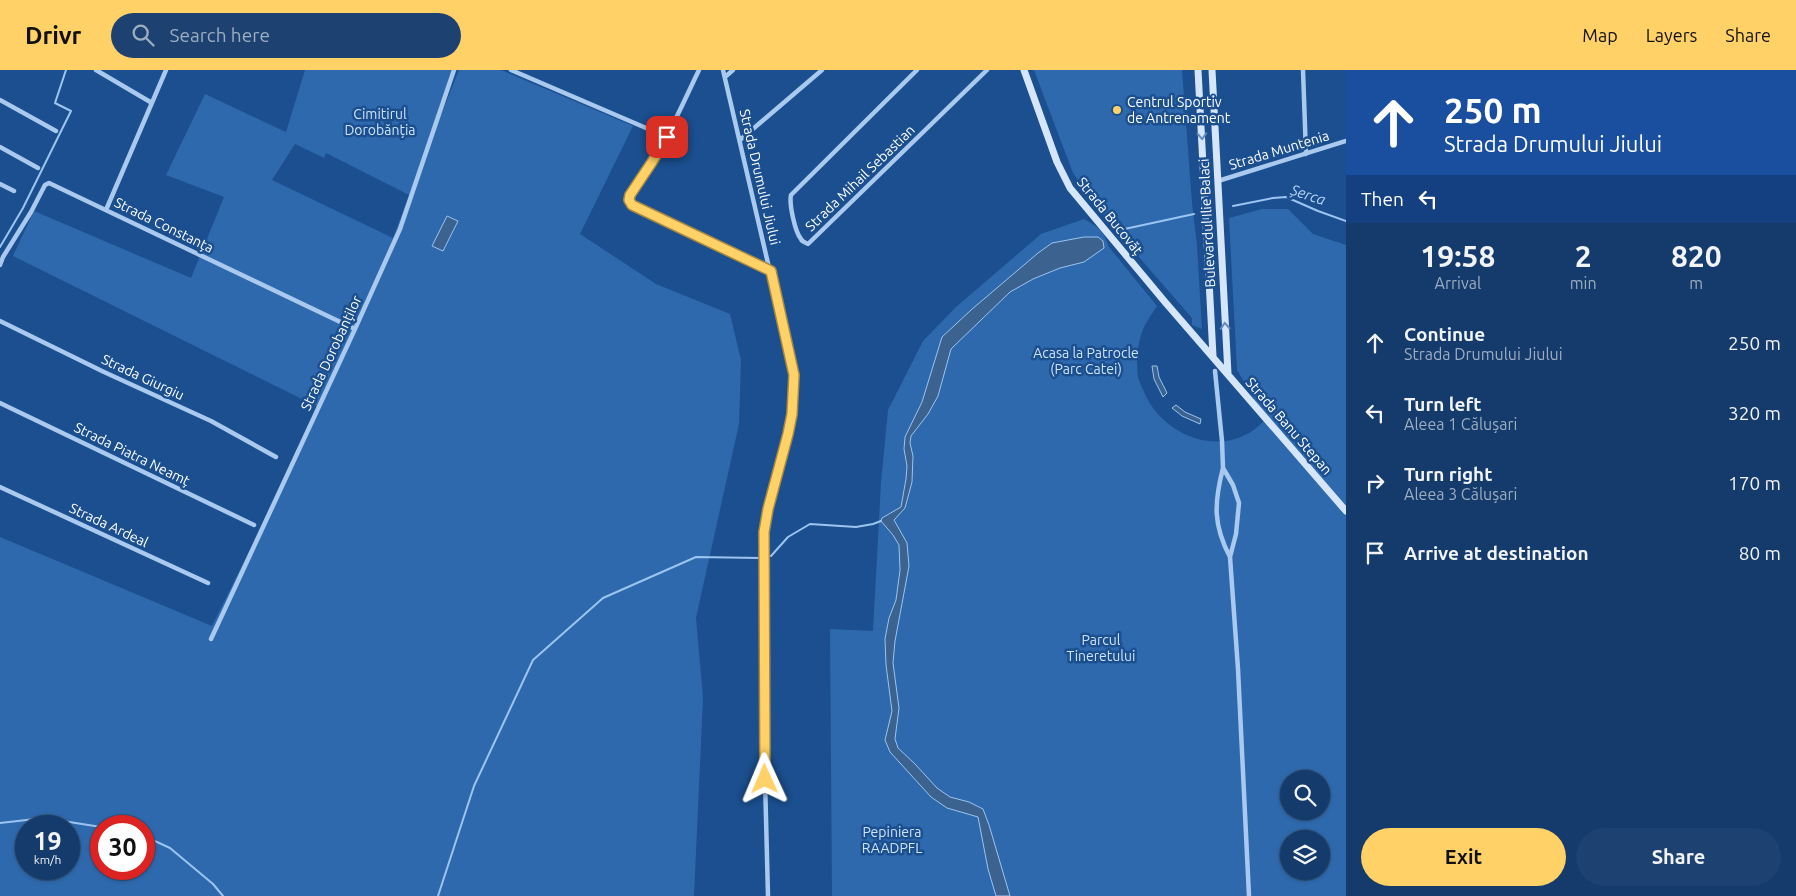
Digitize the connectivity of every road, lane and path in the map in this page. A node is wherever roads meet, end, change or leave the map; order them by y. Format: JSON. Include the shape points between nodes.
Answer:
{"nodes":[{"id":1,"x":96,"y":70,"type":"edge"},
{"id":2,"x":166,"y":70,"type":"edge"},
{"id":3,"x":454,"y":70,"type":"edge"},
{"id":4,"x":510,"y":70,"type":"edge"},
{"id":5,"x":699,"y":70,"type":"edge"},
{"id":6,"x":723,"y":70,"type":"edge"},
{"id":7,"x":733,"y":70,"type":"edge"},
{"id":8,"x":822,"y":70,"type":"edge"},
{"id":9,"x":917,"y":70,"type":"edge"},
{"id":10,"x":987,"y":70,"type":"edge"},
{"id":11,"x":1024,"y":70,"type":"edge"},
{"id":12,"x":1198,"y":70,"type":"edge"},
{"id":13,"x":1212,"y":70,"type":"edge"},
{"id":14,"x":1304,"y":70,"type":"edge"},
{"id":15,"x":725,"y":78,"type":"junction"},
{"id":16,"x":0,"y":100,"type":"edge"},
{"id":17,"x":152,"y":103,"type":"junction"},
{"id":18,"x":56,"y":131,"type":"dead end"},
{"id":19,"x":667,"y":137,"type":"junction"},
{"id":20,"x":740,"y":140,"type":"junction"},
{"id":21,"x":1346,"y":141,"type":"edge"},
{"id":22,"x":0,"y":147,"type":"edge"},
{"id":23,"x":1306,"y":154,"type":"junction"},
{"id":24,"x":38,"y":168,"type":"dead end"},
{"id":25,"x":1218,"y":181,"type":"junction"},
{"id":26,"x":0,"y":184,"type":"edge"},
{"id":27,"x":14,"y":192,"type":"dead end"},
{"id":28,"x":106,"y":210,"type":"junction"},
{"id":29,"x":0,"y":265,"type":"edge"},
{"id":30,"x":771,"y":271,"type":"junction"},
{"id":31,"x":0,"y":321,"type":"edge"},
{"id":32,"x":355,"y":329,"type":"junction"},
{"id":33,"x":1212,"y":356,"type":"junction"},
{"id":34,"x":1215,"y":371,"type":"dead end"},
{"id":35,"x":1228,"y":374,"type":"junction"},
{"id":36,"x":0,"y":403,"type":"edge"},
{"id":37,"x":276,"y":456,"type":"dead end"},
{"id":38,"x":1223,"y":468,"type":"junction"},
{"id":39,"x":0,"y":487,"type":"edge"},
{"id":40,"x":1346,"y":512,"type":"edge"},
{"id":41,"x":254,"y":525,"type":"dead end"},
{"id":42,"x":1230,"y":557,"type":"junction"},
{"id":43,"x":208,"y":583,"type":"dead end"},
{"id":44,"x":211,"y":639,"type":"dead end"},
{"id":45,"x":768,"y":896,"type":"edge"},
{"id":46,"x":1249,"y":896,"type":"edge"}],
"edges":[{"from":1,"to":17,"type":"street"},
{"from":2,"to":17,"type":"street"},
{"from":3,"to":32,"type":"street","name":"Strada Dorobanților","via":[[400,229]]},
{"from":4,"to":19,"type":"street"},
{"from":5,"to":19,"type":"street"},
{"from":6,"to":15,"type":"street","name":"Strada Drumului Jiului"},
{"from":7,"to":15,"type":"street"},
{"from":8,"to":20,"type":"street"},
{"from":9,"to":10,"type":"street","name":"Strada Mihail Sebastian","via":[[791,195],[791,214],[800,239],[808,244]]},
{"from":11,"to":33,"type":"main road","name":"Strada Bucovăț","via":[[1057,162],[1070,188]]},
{"from":12,"to":33,"type":"main road","name":"Bulevardul Ilie Balaci","one_way":true},
{"from":13,"to":25,"type":"main road","name":"Bulevardul Ilie Balaci"},
{"from":14,"to":23,"type":"street"},
{"from":15,"to":20,"type":"street","name":"Strada Drumului Jiului"},
{"from":16,"to":18,"type":"street"},
{"from":17,"to":28,"type":"street"},
{"from":19,"to":30,"type":"street","via":[[630,195],[632,205]]},
{"from":20,"to":30,"type":"street","name":"Strada Drumului Jiului"},
{"from":21,"to":23,"type":"street","name":"Strada Muntenia"},
{"from":22,"to":24,"type":"street"},
{"from":23,"to":25,"type":"street","name":"Strada Muntenia"},
{"from":35,"to":25,"type":"main road","name":"Bulevardul Ilie Balaci","one_way":true},
{"from":26,"to":27,"type":"street"},
{"from":28,"to":29,"type":"street","name":"Strada Constanța","via":[[49,183],[45,185]]},
{"from":28,"to":32,"type":"street","name":"Strada Constanța"},
{"from":30,"to":45,"type":"street","name":"Strada Drumului Jiului","via":[[794,375],[792,414],[764,532]]},
{"from":31,"to":37,"type":"street","name":"Strada Giurgiu","via":[[211,420]]},
{"from":32,"to":44,"type":"street","name":"Strada Dorobanților"},
{"from":33,"to":35,"type":"main road","name":"Strada Banu Stepan"},
{"from":34,"to":38,"type":"street"},
{"from":35,"to":40,"type":"main road","name":"Strada Banu Stepan"},
{"from":36,"to":41,"type":"street","name":"Strada Piatra Neamț"},
{"from":38,"to":42,"type":"street","via":[[1215,508],[1220,535]]},
{"from":38,"to":42,"type":"street","via":[[1239,503]]},
{"from":39,"to":43,"type":"street","name":"Strada Ardeal"},
{"from":42,"to":46,"type":"street"}]}
